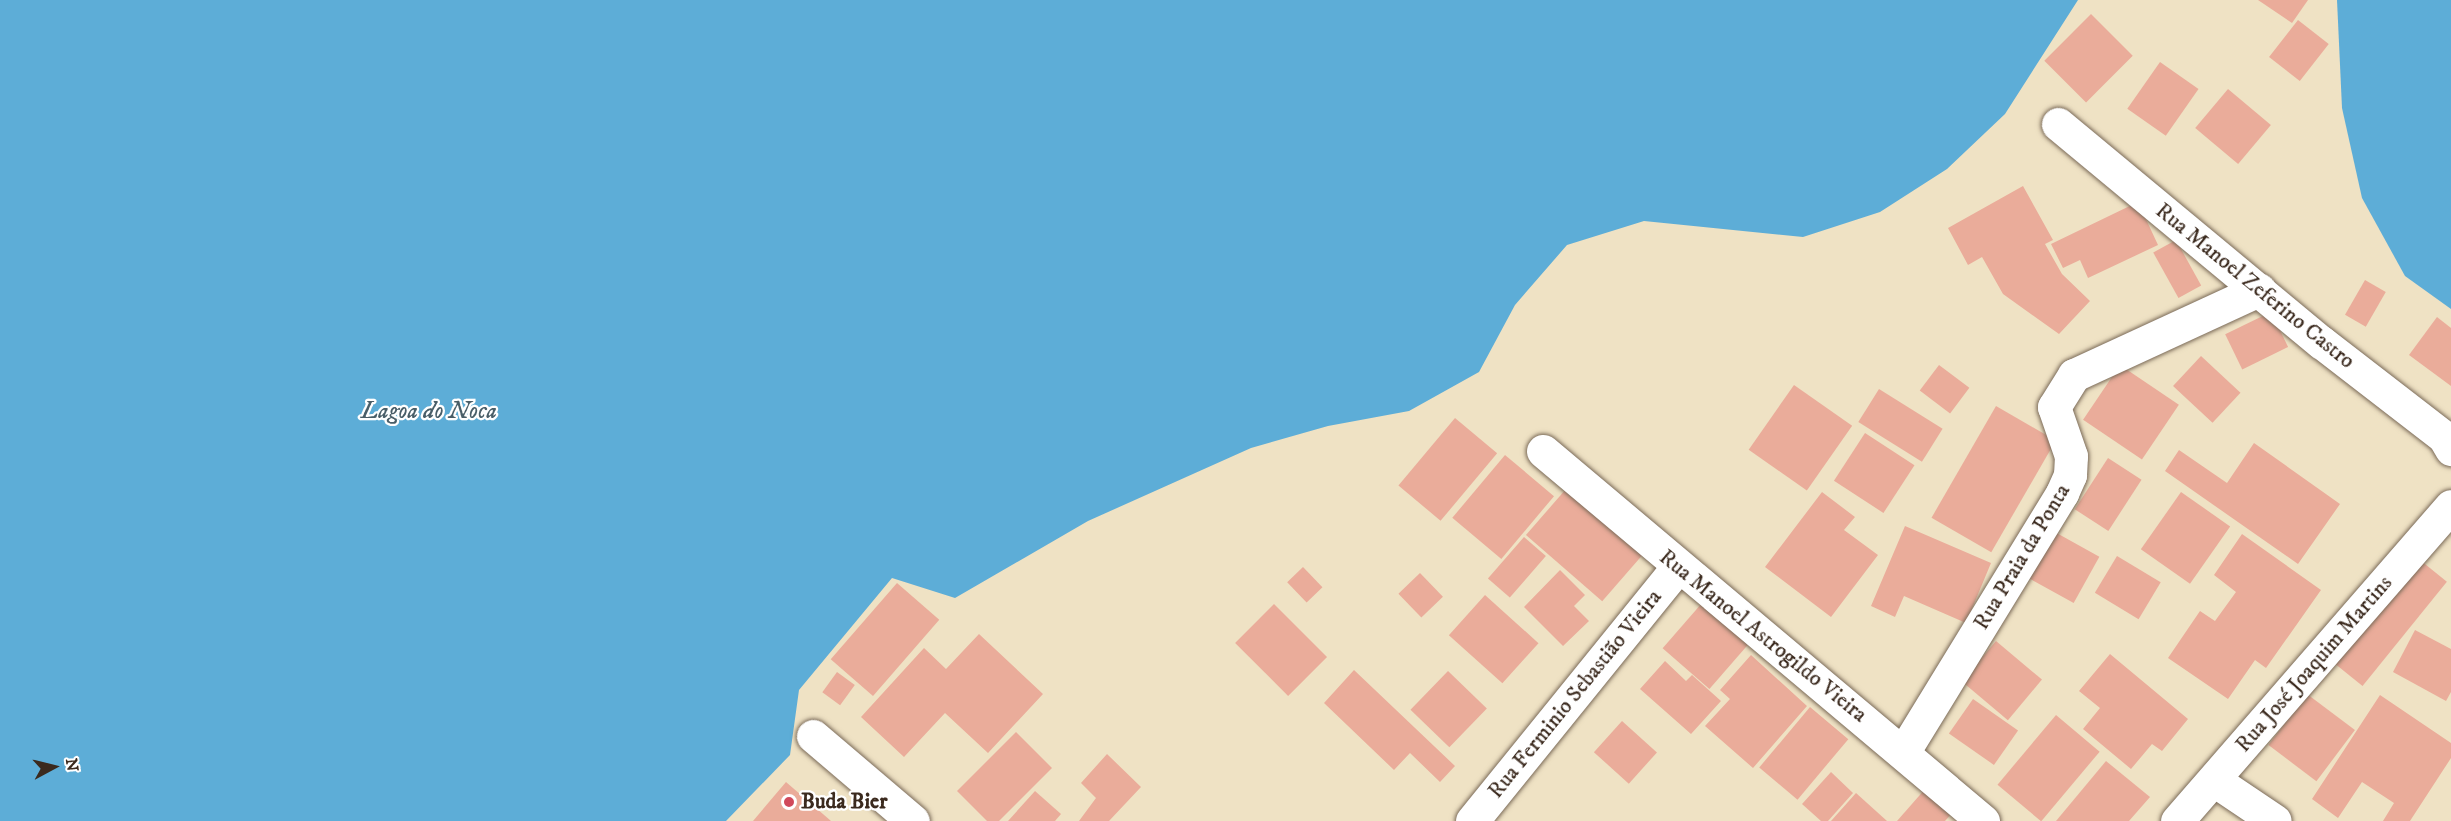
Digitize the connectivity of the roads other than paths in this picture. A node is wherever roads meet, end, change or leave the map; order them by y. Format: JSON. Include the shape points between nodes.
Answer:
{"nodes":[{"id":1,"x":2058,"y":124,"type":"dead end"},
{"id":2,"x":2259,"y":290,"type":"junction"},
{"id":3,"x":2451,"y":449,"type":"edge"},
{"id":4,"x":1543,"y":450,"type":"dead end"},
{"id":5,"x":2451,"y":506,"type":"edge"},
{"id":6,"x":1678,"y":567,"type":"junction"},
{"id":7,"x":813,"y":736,"type":"dead end"},
{"id":8,"x":1904,"y":751,"type":"junction"},
{"id":9,"x":2214,"y":780,"type":"junction"},
{"id":10,"x":913,"y":821,"type":"edge"},
{"id":11,"x":1472,"y":821,"type":"edge"},
{"id":12,"x":1983,"y":821,"type":"edge"},
{"id":13,"x":2177,"y":821,"type":"edge"},
{"id":14,"x":2276,"y":821,"type":"edge"}],
"edges":[{"from":1,"to":2,"type":"street","name":"Rua Manoel Zeferino Castro"},
{"from":2,"to":3,"type":"street","name":"Rua Manoel Zeferino Castro","via":[[2444,437]]},
{"from":2,"to":8,"type":"street","name":"Rua Praia da Ponta","via":[[2074,375],[2054,407],[2071,456],[2070,475],[2062,494]]},
{"from":4,"to":6,"type":"street","name":"Rua Manoel Astrogildo Vieira"},
{"from":5,"to":9,"type":"street","name":"Rua José Joaquim Martins"},
{"from":6,"to":8,"type":"street","name":"Rua Manoel Astrogildo Vieira"},
{"from":6,"to":11,"type":"street","name":"Rua Ferminio Sebastião Vieira"},
{"from":7,"to":10,"type":"street"},
{"from":8,"to":12,"type":"street","name":"Rua Manoel Astrogildo Vieira"},
{"from":9,"to":13,"type":"street","name":"Rua José Joaquim Martins"},
{"from":9,"to":14,"type":"street"}]}
